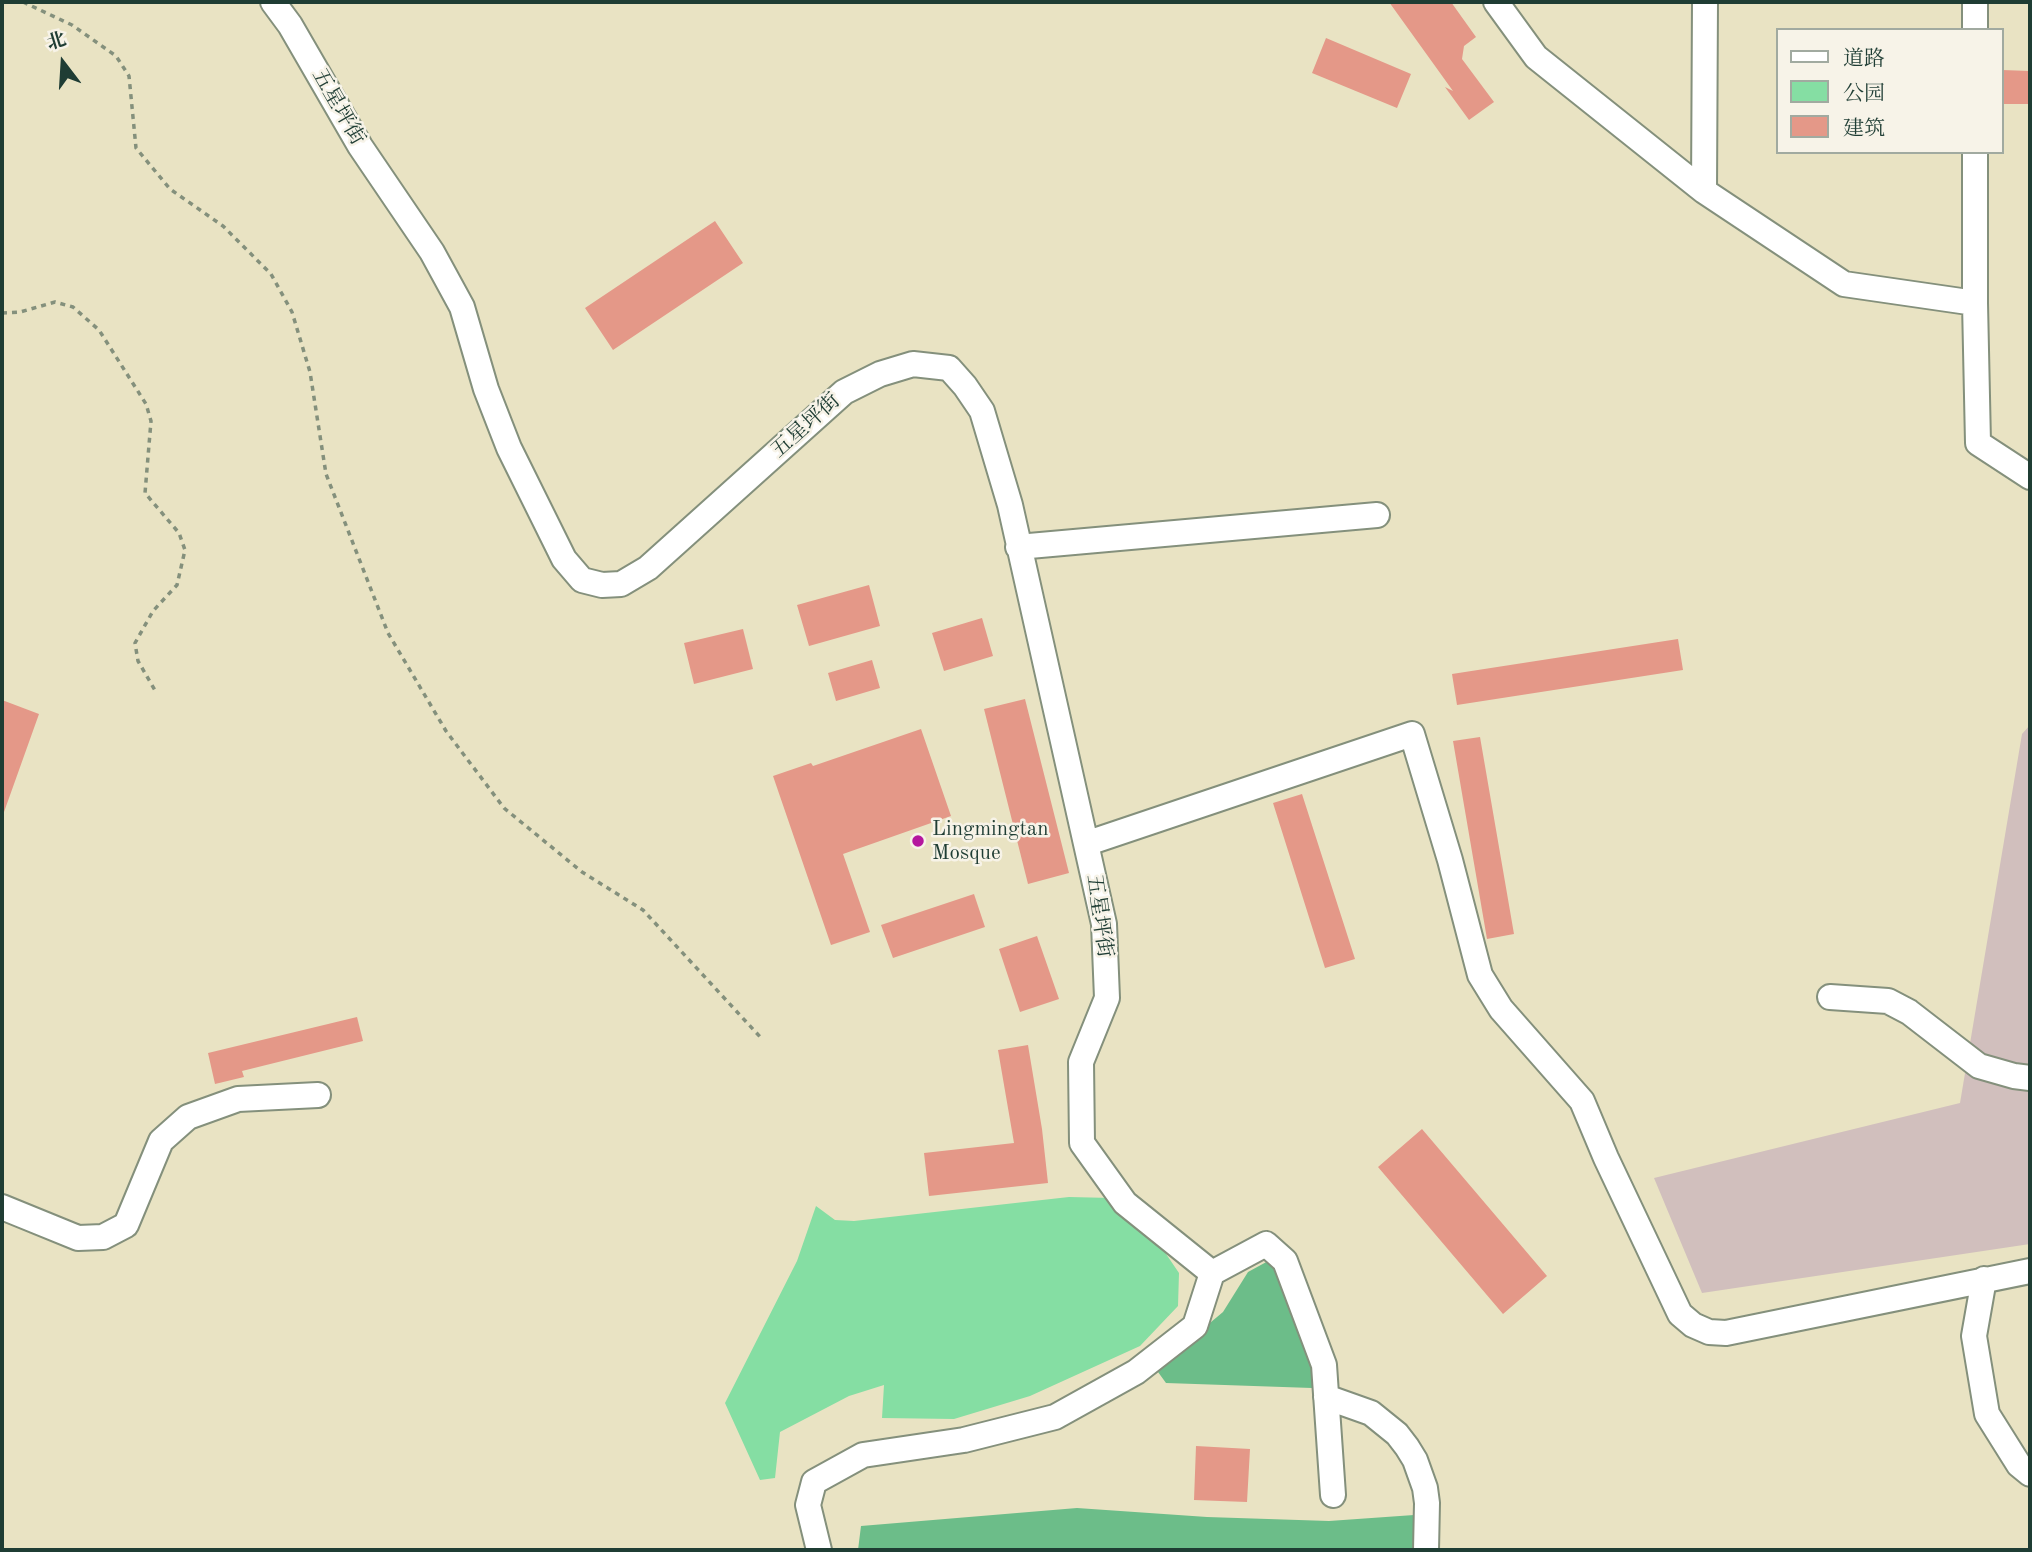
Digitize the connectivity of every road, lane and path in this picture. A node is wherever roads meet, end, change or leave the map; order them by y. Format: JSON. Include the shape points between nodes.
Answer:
{"nodes":[{"id":1,"x":23,"y":2,"type":"edge"},
{"id":2,"x":273,"y":2,"type":"edge"},
{"id":3,"x":1496,"y":2,"type":"edge"},
{"id":4,"x":1705,"y":2,"type":"edge"},
{"id":5,"x":1975,"y":2,"type":"edge"},
{"id":6,"x":1975,"y":28,"type":"edge"},
{"id":7,"x":1975,"y":154,"type":"edge"},
{"id":8,"x":1704,"y":191,"type":"junction"},
{"id":9,"x":1975,"y":303,"type":"junction"},
{"id":10,"x":2,"y":313,"type":"edge"},
{"id":11,"x":2030,"y":477,"type":"edge"},
{"id":12,"x":1377,"y":515,"type":"dead end"},
{"id":13,"x":1018,"y":547,"type":"junction"},
{"id":14,"x":156,"y":692,"type":"dead end"},
{"id":15,"x":1088,"y":843,"type":"junction"},
{"id":16,"x":1830,"y":997,"type":"dead end"},
{"id":17,"x":763,"y":1040,"type":"dead end"},
{"id":18,"x":2030,"y":1078,"type":"edge"},
{"id":19,"x":318,"y":1095,"type":"dead end"},
{"id":20,"x":2,"y":1207,"type":"edge"},
{"id":21,"x":2030,"y":1271,"type":"edge"},
{"id":22,"x":1212,"y":1273,"type":"junction"},
{"id":23,"x":1984,"y":1279,"type":"junction"},
{"id":24,"x":1326,"y":1396,"type":"junction"},
{"id":25,"x":2030,"y":1474,"type":"edge"},
{"id":26,"x":1333,"y":1495,"type":"dead end"},
{"id":27,"x":819,"y":1550,"type":"edge"},
{"id":28,"x":1426,"y":1550,"type":"edge"}],
"edges":[{"from":1,"to":17,"type":"path","via":[[72,25],[116,56],[129,76],[136,148],[170,189],[223,226],[271,274],[292,312],[310,372],[327,474],[388,633],[446,731],[504,808],[582,872],[643,910]]},
{"from":2,"to":13,"type":"street","name":"五星坪街","via":[[462,307],[509,448],[564,559],[582,580],[621,584],[649,568],[844,392],[913,364],[949,368],[982,411]]},
{"from":3,"to":8,"type":"street","via":[[1536,57]]},
{"from":4,"to":8,"type":"street"},
{"from":5,"to":6,"type":"street"},
{"from":7,"to":9,"type":"street"},
{"from":8,"to":9,"type":"street","via":[[1844,284]]},
{"from":9,"to":11,"type":"street","via":[[1978,443]]},
{"from":10,"to":14,"type":"path","via":[[55,302],[72,307],[99,330],[146,404],[151,421],[145,493],[179,533],[184,550],[177,585],[153,611],[135,643],[138,661]]},
{"from":12,"to":13,"type":"street"},
{"from":13,"to":15,"type":"street","name":"五星坪街"},
{"from":15,"to":22,"type":"street","name":"五星坪街","via":[[1104,924],[1107,999],[1081,1062],[1083,1143],[1125,1202]]},
{"from":15,"to":23,"type":"street","via":[[1412,734],[1480,975],[1502,1009],[1582,1101],[1680,1314],[1709,1332],[1726,1333]]},
{"from":16,"to":18,"type":"street","via":[[1888,1001],[1979,1066]]},
{"from":19,"to":20,"type":"street","via":[[238,1099],[188,1117],[161,1142],[126,1224],[103,1237],[78,1238]]},
{"from":21,"to":23,"type":"street"},
{"from":22,"to":24,"type":"street","via":[[1266,1244],[1285,1261],[1324,1365]]},
{"from":22,"to":27,"type":"street","via":[[1195,1326],[1136,1372],[1055,1417],[964,1440],[863,1455],[814,1482],[808,1504]]},
{"from":23,"to":25,"type":"street","via":[[1974,1336],[1987,1415],[2019,1465]]},
{"from":24,"to":26,"type":"street"},
{"from":24,"to":28,"type":"street","via":[[1371,1413],[1407,1447],[1425,1488]]}]}
